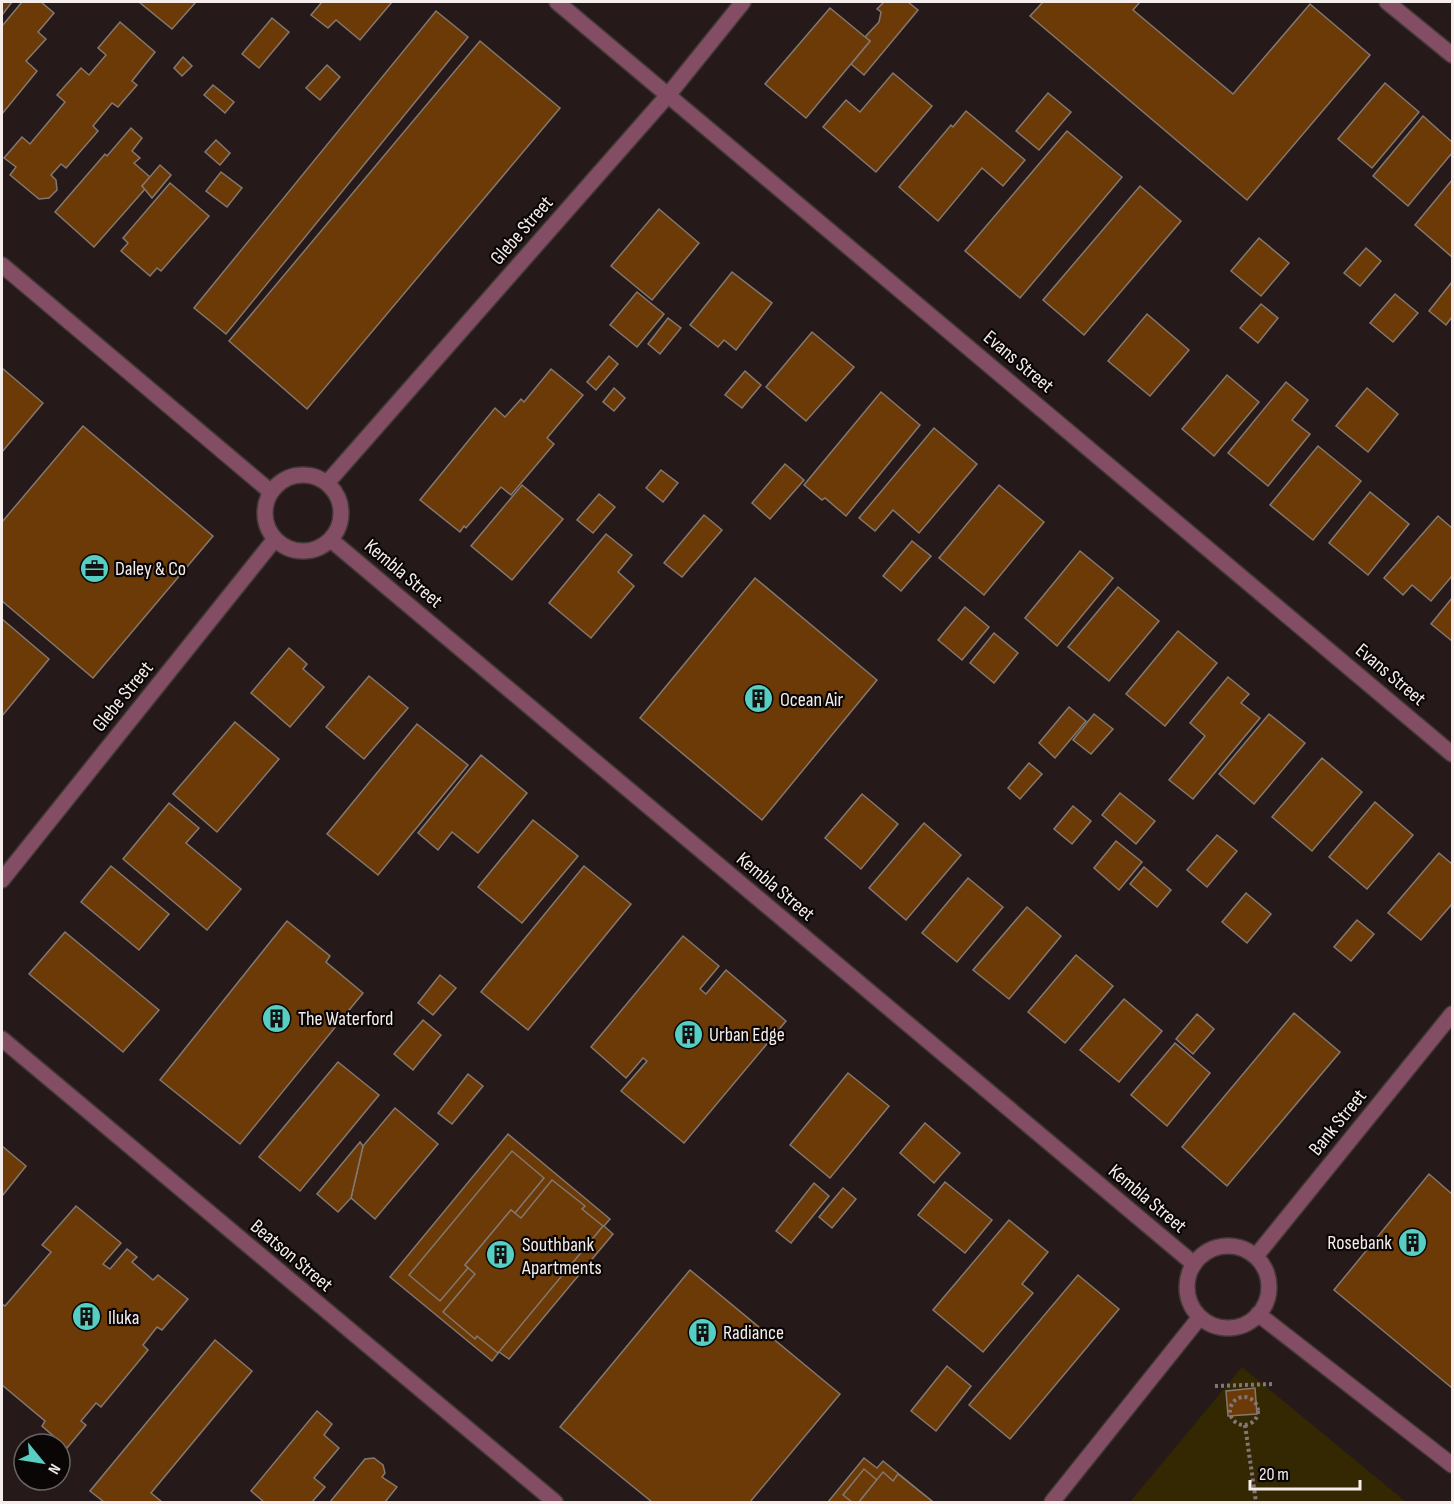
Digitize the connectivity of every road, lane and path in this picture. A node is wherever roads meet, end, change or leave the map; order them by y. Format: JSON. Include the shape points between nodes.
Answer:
{"nodes":[{"id":1,"x":557,"y":2,"type":"edge"},
{"id":2,"x":743,"y":2,"type":"edge"},
{"id":3,"x":1387,"y":2,"type":"edge"},
{"id":4,"x":1452,"y":55,"type":"edge"},
{"id":5,"x":669,"y":94,"type":"junction"},
{"id":6,"x":2,"y":265,"type":"edge"},
{"id":7,"x":327,"y":483,"type":"junction"},
{"id":8,"x":271,"y":492,"type":"junction"},
{"id":9,"x":275,"y":539,"type":"junction"},
{"id":10,"x":331,"y":540,"type":"junction"},
{"id":11,"x":1452,"y":754,"type":"edge"},
{"id":12,"x":2,"y":880,"type":"edge"},
{"id":13,"x":1452,"y":1014,"type":"edge"},
{"id":14,"x":2,"y":1039,"type":"edge"},
{"id":15,"x":1256,"y":1256,"type":"junction"},
{"id":16,"x":1194,"y":1264,"type":"junction"},
{"id":17,"x":1258,"y":1314,"type":"junction"},
{"id":18,"x":1200,"y":1317,"type":"junction"},
{"id":19,"x":1273,"y":1384,"type":"dead end"},
{"id":20,"x":1242,"y":1385,"type":"junction"},
{"id":21,"x":1215,"y":1386,"type":"dead end"},
{"id":22,"x":1242,"y":1396,"type":"junction"},
{"id":23,"x":1245,"y":1425,"type":"junction"},
{"id":24,"x":1452,"y":1465,"type":"edge"},
{"id":25,"x":555,"y":1503,"type":"edge"},
{"id":26,"x":1052,"y":1503,"type":"edge"},
{"id":27,"x":1256,"y":1503,"type":"edge"}],
"edges":[{"from":1,"to":5,"type":"street","name":"Evans Street"},
{"from":2,"to":5,"type":"street","name":"Glebe Street"},
{"from":3,"to":4,"type":"street"},
{"from":5,"to":7,"type":"street","name":"Glebe Street"},
{"from":5,"to":11,"type":"street","name":"Evans Street"},
{"from":6,"to":8,"type":"street"},
{"from":7,"to":8,"type":"street","via":[[304,475],[291,477]]},
{"from":7,"to":10,"type":"street","via":[[335,492],[342,517]]},
{"from":8,"to":9,"type":"street","via":[[265,516],[267,529]]},
{"from":9,"to":10,"type":"street","via":[[296,551],[315,549]]},
{"from":9,"to":12,"type":"street","name":"Glebe Street"},
{"from":10,"to":16,"type":"street","name":"Kembla Street"},
{"from":13,"to":15,"type":"street","name":"Bank Street"},
{"from":14,"to":25,"type":"street","name":"Beatson Street"},
{"from":15,"to":16,"type":"street","via":[[1234,1246],[1223,1246],[1202,1255]]},
{"from":15,"to":17,"type":"street","via":[[1268,1278],[1267,1297]]},
{"from":16,"to":18,"type":"street","via":[[1187,1286]]},
{"from":17,"to":18,"type":"street","via":[[1236,1327],[1224,1328]]},
{"from":17,"to":24,"type":"street"},
{"from":18,"to":26,"type":"street"},
{"from":19,"to":20,"type":"path"},
{"from":20,"to":21,"type":"path"},
{"from":20,"to":22,"type":"path"},
{"from":22,"to":23,"type":"path","via":[[1235,1399],[1229,1412],[1238,1424]]},
{"from":22,"to":23,"type":"path","via":[[1255,1401],[1258,1408],[1256,1420]]},
{"from":23,"to":27,"type":"path"}]}
